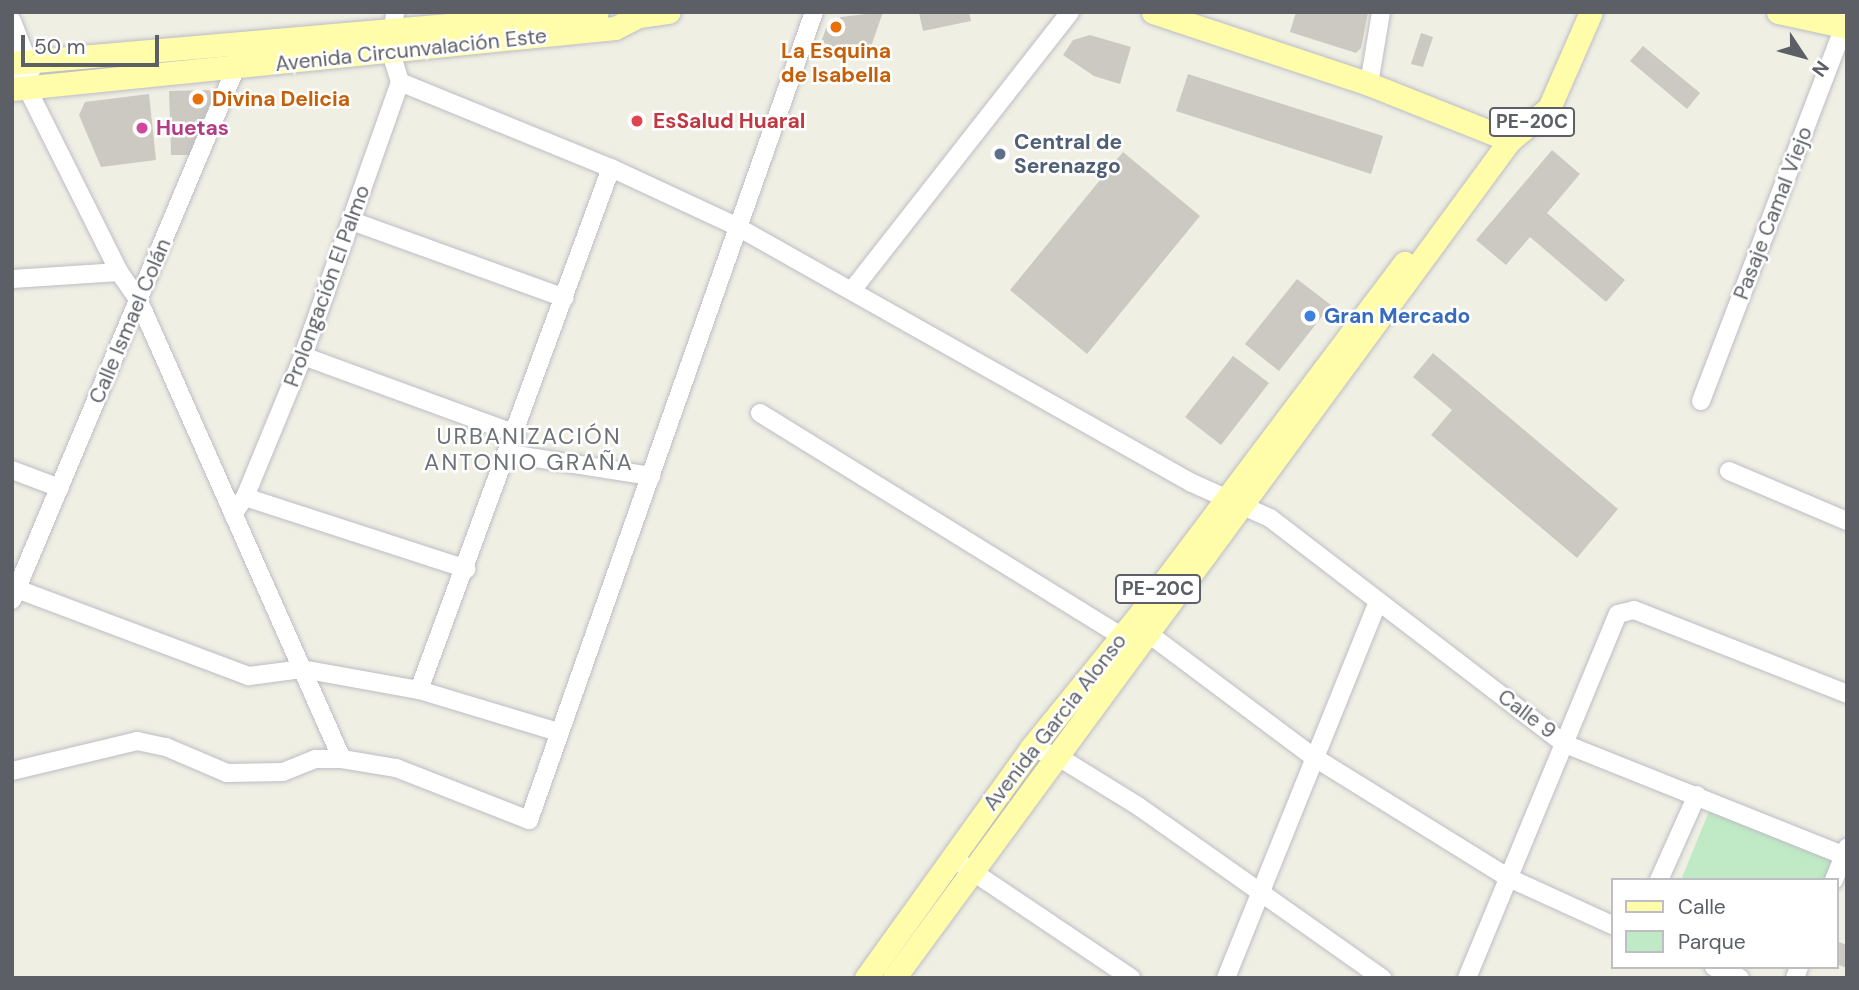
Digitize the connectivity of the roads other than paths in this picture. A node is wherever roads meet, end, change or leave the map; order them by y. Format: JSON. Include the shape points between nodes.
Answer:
{"nodes":[{"id":1,"x":597,"y":12,"type":"edge"},
{"id":2,"x":669,"y":12,"type":"edge"},
{"id":3,"x":814,"y":12,"type":"edge"},
{"id":4,"x":1070,"y":12,"type":"edge"},
{"id":5,"x":1153,"y":12,"type":"edge"},
{"id":6,"x":1381,"y":12,"type":"edge"},
{"id":7,"x":1591,"y":12,"type":"edge"},
{"id":8,"x":1778,"y":12,"type":"edge"},
{"id":9,"x":634,"y":14,"type":"edge"},
{"id":10,"x":12,"y":20,"type":"edge"},
{"id":11,"x":393,"y":21,"type":"edge"},
{"id":12,"x":1846,"y":24,"type":"edge"},
{"id":13,"x":247,"y":41,"type":"junction"},
{"id":14,"x":391,"y":53,"type":"junction"},
{"id":15,"x":18,"y":62,"type":"edge"},
{"id":16,"x":236,"y":68,"type":"junction"},
{"id":17,"x":400,"y":82,"type":"junction"},
{"id":18,"x":1368,"y":84,"type":"junction"},
{"id":19,"x":20,"y":88,"type":"edge"},
{"id":20,"x":1510,"y":140,"type":"junction"},
{"id":21,"x":611,"y":167,"type":"junction"},
{"id":22,"x":352,"y":221,"type":"junction"},
{"id":23,"x":736,"y":226,"type":"junction"},
{"id":24,"x":119,"y":272,"type":"junction"},
{"id":25,"x":12,"y":279,"type":"edge"},
{"id":26,"x":853,"y":289,"type":"junction"},
{"id":27,"x":565,"y":298,"type":"junction"},
{"id":28,"x":139,"y":301,"type":"junction"},
{"id":29,"x":303,"y":356,"type":"junction"},
{"id":30,"x":1701,"y":401,"type":"dead end"},
{"id":31,"x":760,"y":414,"type":"dead end"},
{"id":32,"x":516,"y":434,"type":"junction"},
{"id":33,"x":510,"y":454,"type":"junction"},
{"id":34,"x":12,"y":470,"type":"edge"},
{"id":35,"x":1729,"y":471,"type":"dead end"},
{"id":36,"x":651,"y":476,"type":"junction"},
{"id":37,"x":60,"y":488,"type":"junction"},
{"id":38,"x":245,"y":497,"type":"junction"},
{"id":39,"x":1234,"y":501,"type":"junction"},
{"id":40,"x":233,"y":514,"type":"junction"},
{"id":41,"x":1847,"y":521,"type":"edge"},
{"id":42,"x":467,"y":569,"type":"junction"},
{"id":43,"x":15,"y":595,"type":"edge"},
{"id":44,"x":1378,"y":600,"type":"junction"},
{"id":45,"x":1149,"y":634,"type":"junction"},
{"id":46,"x":1122,"y":637,"type":"junction"},
{"id":47,"x":302,"y":668,"type":"junction"},
{"id":48,"x":419,"y":690,"type":"junction"},
{"id":49,"x":1847,"y":694,"type":"edge"},
{"id":50,"x":558,"y":732,"type":"junction"},
{"id":51,"x":1565,"y":744,"type":"junction"},
{"id":52,"x":1031,"y":748,"type":"junction"},
{"id":53,"x":1057,"y":756,"type":"junction"},
{"id":54,"x":1312,"y":756,"type":"junction"},
{"id":55,"x":342,"y":759,"type":"junction"},
{"id":56,"x":12,"y":771,"type":"edge"},
{"id":57,"x":1697,"y":795,"type":"junction"},
{"id":58,"x":1846,"y":854,"type":"edge"},
{"id":59,"x":951,"y":857,"type":"junction"},
{"id":60,"x":971,"y":872,"type":"junction"},
{"id":61,"x":1509,"y":878,"type":"junction"},
{"id":62,"x":1660,"y":878,"type":"edge"},
{"id":63,"x":1835,"y":878,"type":"edge"},
{"id":64,"x":1258,"y":890,"type":"junction"},
{"id":65,"x":1610,"y":924,"type":"edge"},
{"id":66,"x":1719,"y":969,"type":"edge"},
{"id":67,"x":868,"y":972,"type":"edge"},
{"id":68,"x":1378,"y":977,"type":"edge"},
{"id":69,"x":893,"y":978,"type":"edge"},
{"id":70,"x":1131,"y":978,"type":"edge"},
{"id":71,"x":1226,"y":978,"type":"edge"},
{"id":72,"x":1467,"y":978,"type":"edge"},
{"id":73,"x":1740,"y":978,"type":"edge"}],
"edges":[{"from":1,"to":11,"type":"main road","name":"Avenida Circunvalación Este"},
{"from":2,"to":9,"type":"main road","name":"Avenida Circunvalación Este"},
{"from":3,"to":23,"type":"street"},
{"from":4,"to":26,"type":"street"},
{"from":5,"to":18,"type":"main road"},
{"from":6,"to":18,"type":"street"},
{"from":7,"to":20,"type":"main road","name":"Avenida Garcia Alonso","number":"PE-20C","via":[[1549,108]]},
{"from":8,"to":12,"type":"main road"},
{"from":9,"to":14,"type":"main road","name":"Avenida Circunvalación Este","via":[[615,28]]},
{"from":10,"to":15,"type":"street"},
{"from":11,"to":13,"type":"main road","name":"Avenida Circunvalación Este"},
{"from":11,"to":14,"type":"street"},
{"from":12,"to":30,"type":"street","name":"Pasaje Camal Viejo"},
{"from":13,"to":15,"type":"main road","name":"Avenida Circunvalación Este"},
{"from":13,"to":16,"type":"street","name":"Calle Ismael Colán"},
{"from":14,"to":16,"type":"main road","name":"Avenida Circunvalación Este"},
{"from":14,"to":17,"type":"street"},
{"from":15,"to":19,"type":"street"},
{"from":16,"to":19,"type":"main road","name":"Avenida Circunvalación Este"},
{"from":16,"to":28,"type":"street","name":"Calle Ismael Colán"},
{"from":17,"to":21,"type":"street","name":"Calle 9"},
{"from":17,"to":22,"type":"street","name":"Prolongación El Palmo"},
{"from":18,"to":20,"type":"main road"},
{"from":19,"to":24,"type":"street"},
{"from":20,"to":39,"type":"main road","name":"Avenida Garcia Alonso","number":"PE-20C","via":[[1455,220],[1403,264]]},
{"from":21,"to":23,"type":"street","name":"Calle 9"},
{"from":21,"to":27,"type":"street"},
{"from":22,"to":27,"type":"street"},
{"from":22,"to":29,"type":"street","name":"Prolongación El Palmo"},
{"from":23,"to":26,"type":"street","name":"Calle 9"},
{"from":23,"to":36,"type":"street"},
{"from":24,"to":25,"type":"street"},
{"from":24,"to":28,"type":"street"},
{"from":26,"to":39,"type":"street","name":"Calle 9"},
{"from":27,"to":32,"type":"street"},
{"from":28,"to":37,"type":"street","name":"Calle Ismael Colán"},
{"from":28,"to":40,"type":"street"},
{"from":29,"to":32,"type":"street"},
{"from":29,"to":38,"type":"street","name":"Prolongación El Palmo"},
{"from":31,"to":46,"type":"street"},
{"from":32,"to":33,"type":"street"},
{"from":33,"to":36,"type":"street"},
{"from":33,"to":42,"type":"street"},
{"from":34,"to":37,"type":"street"},
{"from":35,"to":41,"type":"street"},
{"from":36,"to":50,"type":"street"},
{"from":37,"to":43,"type":"street","name":"Calle Ismael Colán"},
{"from":38,"to":40,"type":"street","name":"Prolongación El Palmo"},
{"from":38,"to":42,"type":"street"},
{"from":39,"to":44,"type":"street","name":"Calle 9","via":[[1270,518]]},
{"from":39,"to":45,"type":"main road","name":"Avenida Garcia Alonso","number":"PE-20C"},
{"from":39,"to":46,"type":"main road","name":"Avenida Garcia Alonso","number":"PE-20C"},
{"from":40,"to":47,"type":"street"},
{"from":42,"to":48,"type":"street"},
{"from":43,"to":47,"type":"street","via":[[249,676]]},
{"from":44,"to":51,"type":"street","name":"Calle 9"},
{"from":44,"to":54,"type":"street"},
{"from":45,"to":53,"type":"main road","name":"Avenida Garcia Alonso","number":"PE-20C"},
{"from":45,"to":54,"type":"street"},
{"from":46,"to":52,"type":"main road","name":"Avenida Garcia Alonso","number":"PE-20C"},
{"from":47,"to":48,"type":"street"},
{"from":47,"to":55,"type":"street"},
{"from":48,"to":50,"type":"street"},
{"from":49,"to":51,"type":"street","via":[[1634,610],[1618,614]]},
{"from":50,"to":55,"type":"street","via":[[529,820],[396,768]]},
{"from":51,"to":57,"type":"street","name":"Calle 9"},
{"from":51,"to":61,"type":"street"},
{"from":52,"to":53,"type":"street"},
{"from":52,"to":59,"type":"main road","name":"Avenida Garcia Alonso","number":"PE-20C"},
{"from":53,"to":60,"type":"main road","name":"Avenida Garcia Alonso","number":"PE-20C"},
{"from":53,"to":64,"type":"street"},
{"from":54,"to":61,"type":"street"},
{"from":54,"to":64,"type":"street"},
{"from":55,"to":56,"type":"street","via":[[316,759],[284,772],[227,773],[166,747],[137,741]]},
{"from":57,"to":58,"type":"street","name":"Calle 9"},
{"from":57,"to":62,"type":"street"},
{"from":58,"to":63,"type":"street"},
{"from":59,"to":60,"type":"street"},
{"from":59,"to":67,"type":"main road","name":"Avenida Garcia Alonso","number":"PE-20C"},
{"from":60,"to":69,"type":"main road","name":"Avenida Garcia Alonso","number":"PE-20C"},
{"from":60,"to":70,"type":"street"},
{"from":61,"to":65,"type":"street"},
{"from":61,"to":72,"type":"street"},
{"from":64,"to":68,"type":"street"},
{"from":64,"to":71,"type":"street"},
{"from":66,"to":73,"type":"street"},
{"from":67,"to":69,"type":"street"}]}
